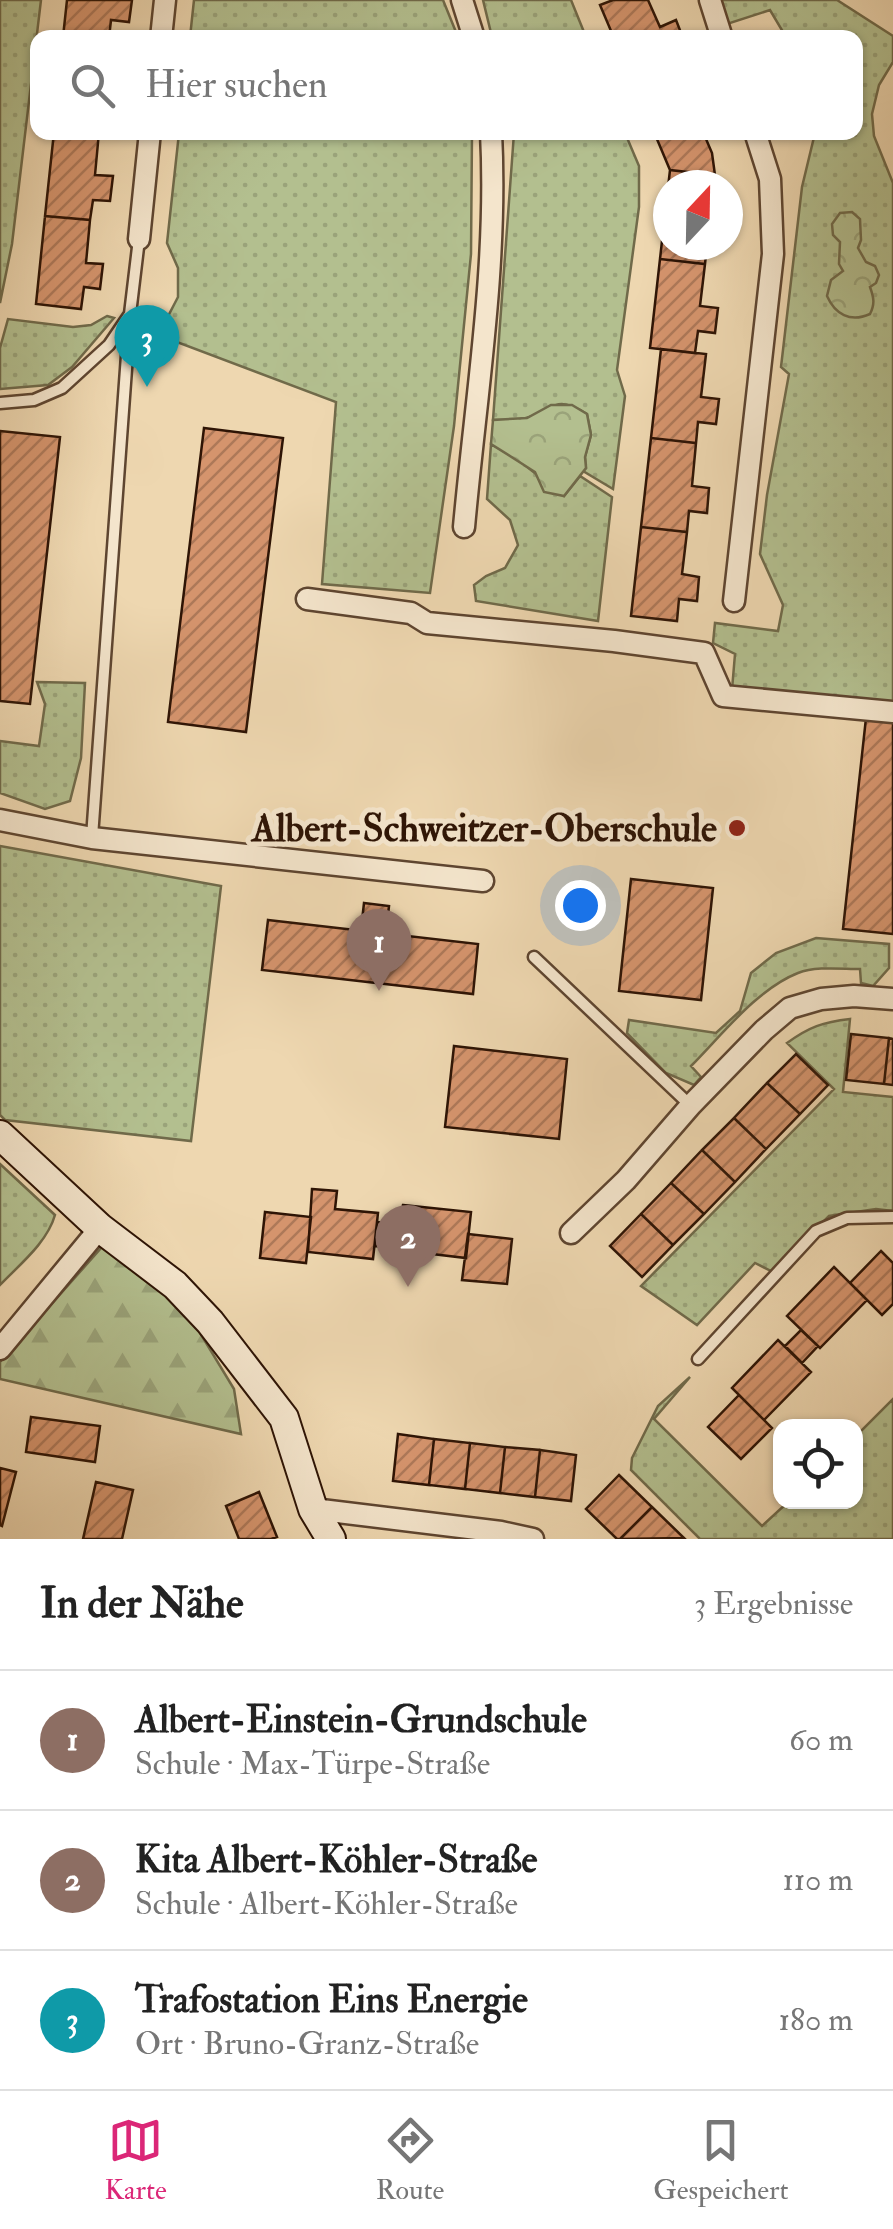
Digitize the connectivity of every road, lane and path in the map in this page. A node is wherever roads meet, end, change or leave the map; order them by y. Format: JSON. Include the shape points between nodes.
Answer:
{"nodes":[{"id":1,"x":165,"y":0,"type":"edge"},
{"id":2,"x":462,"y":0,"type":"edge"},
{"id":3,"x":710,"y":0,"type":"edge"},
{"id":4,"x":162,"y":30,"type":"edge"},
{"id":5,"x":471,"y":30,"type":"edge"},
{"id":6,"x":719,"y":30,"type":"edge"},
{"id":7,"x":149,"y":140,"type":"edge"},
{"id":8,"x":491,"y":140,"type":"edge"},
{"id":9,"x":758,"y":140,"type":"edge"},
{"id":10,"x":139,"y":239,"type":"joint"},
{"id":11,"x":130,"y":314,"type":"junction"},
{"id":12,"x":0,"y":402,"type":"edge"},
{"id":13,"x":464,"y":526,"type":"dead end"},
{"id":14,"x":308,"y":600,"type":"dead end"},
{"id":15,"x":734,"y":600,"type":"dead end"},
{"id":16,"x":893,"y":712,"type":"edge"},
{"id":17,"x":0,"y":820,"type":"edge"},
{"id":18,"x":92,"y":838,"type":"junction"},
{"id":19,"x":483,"y":881,"type":"dead end"},
{"id":20,"x":534,"y":958,"type":"dead end"},
{"id":21,"x":893,"y":999,"type":"edge"},
{"id":22,"x":691,"y":1106,"type":"junction"},
{"id":23,"x":0,"y":1136,"type":"edge"},
{"id":24,"x":893,"y":1217,"type":"edge"},
{"id":25,"x":100,"y":1228,"type":"junction"},
{"id":26,"x":570,"y":1233,"type":"dead end"},
{"id":27,"x":0,"y":1349,"type":"edge"},
{"id":28,"x":698,"y":1358,"type":"dead end"},
{"id":29,"x":313,"y":1509,"type":"junction"},
{"id":30,"x":331,"y":1539,"type":"edge"},
{"id":31,"x":533,"y":1539,"type":"edge"}],
"edges":[{"from":1,"to":4,"type":"street"},
{"from":2,"to":5,"type":"street"},
{"from":3,"to":6,"type":"street"},
{"from":7,"to":10,"type":"street"},
{"from":8,"to":13,"type":"street","via":[[492,240]]},
{"from":9,"to":15,"type":"street","via":[[770,179],[773,254]]},
{"from":10,"to":11,"type":"lane"},
{"from":11,"to":12,"type":"lane","via":[[109,345],[62,388],[34,400]]},
{"from":11,"to":18,"type":"lane"},
{"from":14,"to":16,"type":"street","via":[[411,612],[427,623],[704,653],[723,696]]},
{"from":17,"to":18,"type":"street"},
{"from":18,"to":19,"type":"street"},
{"from":20,"to":22,"type":"lane"},
{"from":21,"to":22,"type":"street","via":[[854,996],[790,1008]]},
{"from":22,"to":26,"type":"street"},
{"from":23,"to":25,"type":"street"},
{"from":24,"to":28,"type":"lane","via":[[848,1218],[816,1231]]},
{"from":25,"to":27,"type":"street"},
{"from":25,"to":29,"type":"street","via":[[175,1285],[284,1418]]},
{"from":29,"to":30,"type":"street"},
{"from":29,"to":31,"type":"street"}]}
